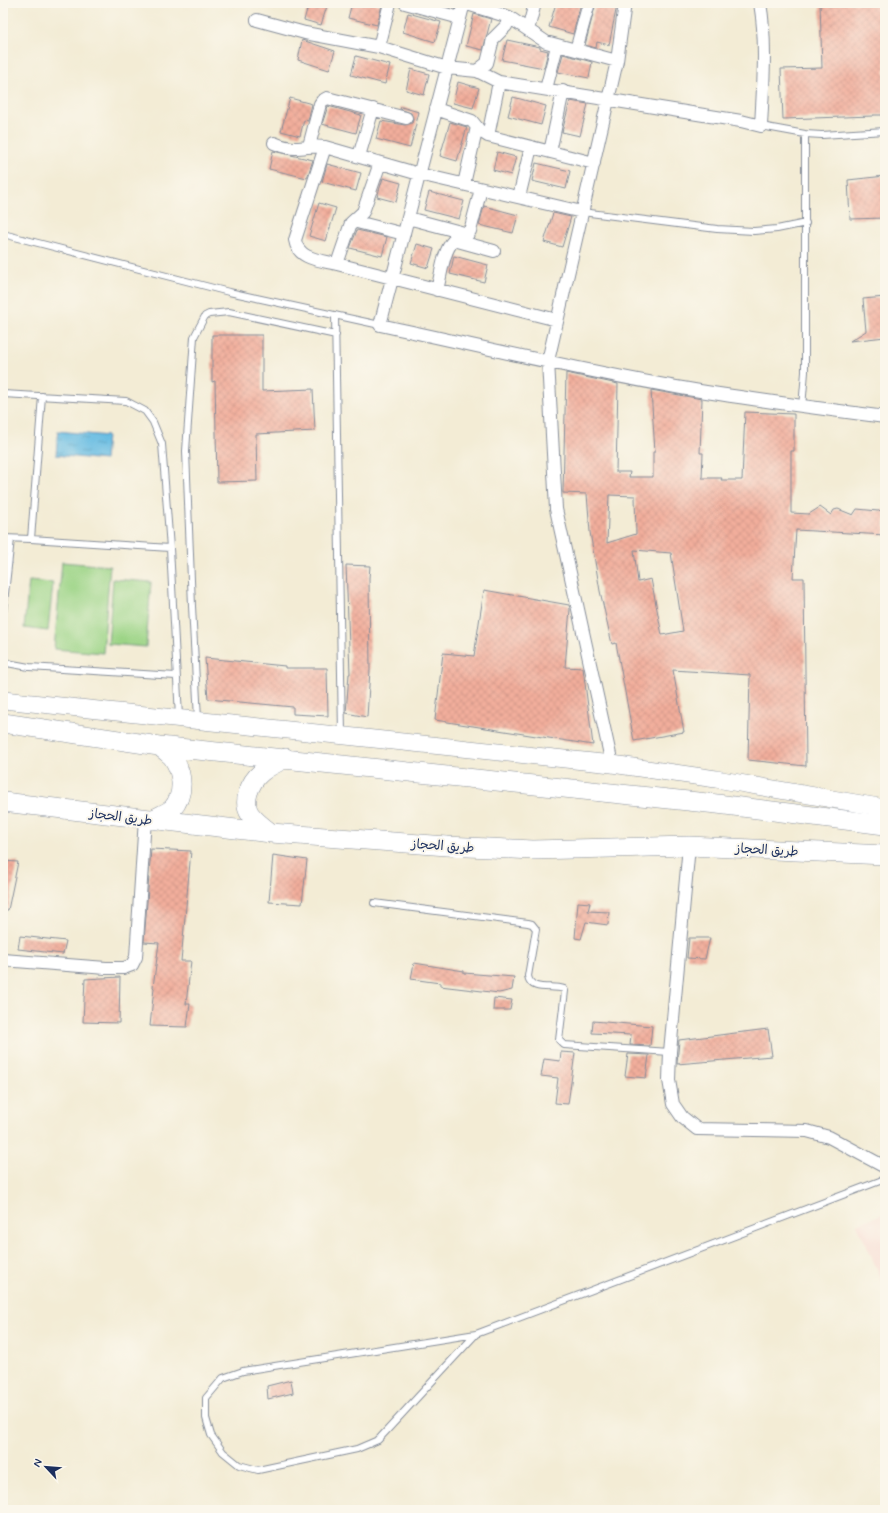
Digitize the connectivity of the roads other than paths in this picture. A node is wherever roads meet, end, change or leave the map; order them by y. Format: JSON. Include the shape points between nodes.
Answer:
{"nodes":[{"id":1,"x":390,"y":3,"type":"edge"},
{"id":2,"x":405,"y":3,"type":"edge"},
{"id":3,"x":464,"y":3,"type":"edge"},
{"id":4,"x":535,"y":3,"type":"edge"},
{"id":5,"x":589,"y":3,"type":"edge"},
{"id":6,"x":625,"y":3,"type":"edge"},
{"id":7,"x":760,"y":3,"type":"edge"},
{"id":8,"x":416,"y":5,"type":"edge"},
{"id":9,"x":509,"y":17,"type":"junction"},
{"id":10,"x":460,"y":18,"type":"junction"},
{"id":11,"x":257,"y":20,"type":"dead end"},
{"id":12,"x":528,"y":30,"type":"junction"},
{"id":13,"x":557,"y":46,"type":"junction"},
{"id":14,"x":379,"y":48,"type":"junction"},
{"id":15,"x":576,"y":50,"type":"junction"},
{"id":16,"x":617,"y":61,"type":"junction"},
{"id":17,"x":447,"y":68,"type":"junction"},
{"id":18,"x":477,"y":71,"type":"junction"},
{"id":19,"x":499,"y":82,"type":"junction"},
{"id":20,"x":546,"y":89,"type":"junction"},
{"id":21,"x":563,"y":91,"type":"junction"},
{"id":22,"x":609,"y":98,"type":"junction"},
{"id":23,"x":373,"y":109,"type":"junction"},
{"id":24,"x":436,"y":109,"type":"junction"},
{"id":25,"x":406,"y":118,"type":"dead end"},
{"id":26,"x":760,"y":126,"type":"junction"},
{"id":27,"x":478,"y":127,"type":"junction"},
{"id":28,"x":885,"y":131,"type":"edge"},
{"id":29,"x":805,"y":134,"type":"junction"},
{"id":30,"x":488,"y":136,"type":"junction"},
{"id":31,"x":274,"y":143,"type":"dead end"},
{"id":32,"x":309,"y":146,"type":"junction"},
{"id":33,"x":326,"y":147,"type":"junction"},
{"id":34,"x":531,"y":147,"type":"junction"},
{"id":35,"x":550,"y":152,"type":"junction"},
{"id":36,"x":359,"y":156,"type":"junction"},
{"id":37,"x":380,"y":163,"type":"junction"},
{"id":38,"x":594,"y":163,"type":"junction"},
{"id":39,"x":419,"y":174,"type":"junction"},
{"id":40,"x":464,"y":184,"type":"junction"},
{"id":41,"x":481,"y":189,"type":"junction"},
{"id":42,"x":519,"y":197,"type":"junction"},
{"id":43,"x":582,"y":212,"type":"junction"},
{"id":44,"x":408,"y":218,"type":"junction"},
{"id":45,"x":353,"y":220,"type":"junction"},
{"id":46,"x":806,"y":223,"type":"junction"},
{"id":47,"x":3,"y":234,"type":"edge"},
{"id":48,"x":404,"y":234,"type":"junction"},
{"id":49,"x":468,"y":234,"type":"junction"},
{"id":50,"x":454,"y":240,"type":"junction"},
{"id":51,"x":494,"y":251,"type":"dead end"},
{"id":52,"x":337,"y":264,"type":"junction"},
{"id":53,"x":392,"y":278,"type":"junction"},
{"id":54,"x":437,"y":290,"type":"junction"},
{"id":55,"x":335,"y":315,"type":"junction"},
{"id":56,"x":557,"y":320,"type":"junction"},
{"id":57,"x":380,"y":324,"type":"junction"},
{"id":58,"x":336,"y":334,"type":"junction"},
{"id":59,"x":548,"y":361,"type":"junction"},
{"id":60,"x":3,"y":394,"type":"edge"},
{"id":61,"x":42,"y":396,"type":"junction"},
{"id":62,"x":802,"y":406,"type":"junction"},
{"id":63,"x":885,"y":417,"type":"edge"},
{"id":64,"x":3,"y":538,"type":"edge"},
{"id":65,"x":11,"y":539,"type":"junction"},
{"id":66,"x":31,"y":539,"type":"junction"},
{"id":67,"x":170,"y":548,"type":"junction"},
{"id":68,"x":3,"y":612,"type":"edge"},
{"id":69,"x":3,"y":658,"type":"edge"},
{"id":70,"x":176,"y":676,"type":"junction"},
{"id":71,"x":3,"y":700,"type":"edge"},
{"id":72,"x":179,"y":719,"type":"junction"},
{"id":73,"x":198,"y":721,"type":"junction"},
{"id":74,"x":3,"y":723,"type":"edge"},
{"id":75,"x":342,"y":736,"type":"junction"},
{"id":76,"x":159,"y":746,"type":"junction"},
{"id":77,"x":286,"y":758,"type":"junction"},
{"id":78,"x":612,"y":764,"type":"junction"},
{"id":79,"x":3,"y":802,"type":"edge"},
{"id":80,"x":885,"y":808,"type":"edge"},
{"id":81,"x":149,"y":819,"type":"junction"},
{"id":82,"x":885,"y":825,"type":"edge"},
{"id":83,"x":270,"y":833,"type":"junction"},
{"id":84,"x":689,"y":846,"type":"junction"},
{"id":85,"x":885,"y":855,"type":"edge"},
{"id":86,"x":374,"y":903,"type":"dead end"},
{"id":87,"x":3,"y":960,"type":"edge"},
{"id":88,"x":670,"y":1052,"type":"junction"},
{"id":89,"x":885,"y":1167,"type":"edge"},
{"id":90,"x":885,"y":1179,"type":"edge"},
{"id":91,"x":476,"y":1334,"type":"junction"}],
"edges":[{"from":1,"to":14,"type":"street"},
{"from":2,"to":8,"type":"street"},
{"from":3,"to":9,"type":"street"},
{"from":3,"to":10,"type":"street"},
{"from":4,"to":12,"type":"street"},
{"from":5,"to":15,"type":"street"},
{"from":6,"to":16,"type":"street"},
{"from":7,"to":26,"type":"street","via":[[763,56]]},
{"from":8,"to":10,"type":"street"},
{"from":9,"to":12,"type":"street"},
{"from":9,"to":18,"type":"street","via":[[506,26],[493,39],[488,63]]},
{"from":10,"to":17,"type":"street"},
{"from":11,"to":14,"type":"street"},
{"from":12,"to":13,"type":"street"},
{"from":13,"to":15,"type":"street"},
{"from":13,"to":20,"type":"street"},
{"from":14,"to":17,"type":"street"},
{"from":15,"to":16,"type":"street"},
{"from":16,"to":22,"type":"street"},
{"from":17,"to":18,"type":"street"},
{"from":17,"to":24,"type":"street"},
{"from":18,"to":19,"type":"street"},
{"from":19,"to":20,"type":"street"},
{"from":19,"to":30,"type":"street"},
{"from":20,"to":21,"type":"street"},
{"from":21,"to":22,"type":"street"},
{"from":21,"to":35,"type":"street"},
{"from":22,"to":26,"type":"street"},
{"from":22,"to":38,"type":"street"},
{"from":23,"to":25,"type":"street"},
{"from":23,"to":32,"type":"street","via":[[330,98],[324,99],[320,104]]},
{"from":23,"to":36,"type":"street"},
{"from":24,"to":27,"type":"street","via":[[472,120]]},
{"from":24,"to":39,"type":"street"},
{"from":26,"to":29,"type":"lane"},
{"from":27,"to":30,"type":"street"},
{"from":27,"to":40,"type":"street"},
{"from":28,"to":29,"type":"lane"},
{"from":29,"to":46,"type":"lane"},
{"from":30,"to":34,"type":"street"},
{"from":31,"to":32,"type":"street","via":[[285,147]]},
{"from":32,"to":33,"type":"street"},
{"from":33,"to":36,"type":"street"},
{"from":33,"to":52,"type":"street","via":[[296,246],[302,254]]},
{"from":34,"to":35,"type":"street"},
{"from":34,"to":42,"type":"street"},
{"from":35,"to":38,"type":"street"},
{"from":36,"to":37,"type":"street"},
{"from":37,"to":39,"type":"street"},
{"from":37,"to":45,"type":"street","via":[[363,212]]},
{"from":38,"to":43,"type":"street"},
{"from":39,"to":40,"type":"street"},
{"from":39,"to":44,"type":"street"},
{"from":40,"to":41,"type":"street"},
{"from":41,"to":42,"type":"street"},
{"from":41,"to":49,"type":"street"},
{"from":42,"to":43,"type":"street"},
{"from":43,"to":46,"type":"lane","via":[[725,230],[754,231]]},
{"from":43,"to":56,"type":"street"},
{"from":44,"to":48,"type":"street"},
{"from":44,"to":49,"type":"street"},
{"from":45,"to":48,"type":"street"},
{"from":45,"to":52,"type":"street"},
{"from":46,"to":62,"type":"lane","via":[[805,372]]},
{"from":47,"to":55,"type":"lane","via":[[229,292]]},
{"from":48,"to":53,"type":"street"},
{"from":49,"to":50,"type":"street"},
{"from":50,"to":51,"type":"street"},
{"from":50,"to":54,"type":"street","via":[[447,250]]},
{"from":52,"to":53,"type":"street"},
{"from":53,"to":54,"type":"street"},
{"from":53,"to":57,"type":"street"},
{"from":54,"to":56,"type":"street"},
{"from":55,"to":57,"type":"lane"},
{"from":55,"to":58,"type":"lane"},
{"from":56,"to":59,"type":"street"},
{"from":57,"to":59,"type":"street"},
{"from":58,"to":73,"type":"lane","via":[[229,312],[205,316],[194,336],[186,451]]},
{"from":58,"to":75,"type":"lane"},
{"from":59,"to":62,"type":"street","via":[[676,387]]},
{"from":59,"to":78,"type":"street","via":[[556,509]]},
{"from":60,"to":61,"type":"lane"},
{"from":61,"to":66,"type":"lane"},
{"from":61,"to":67,"type":"lane","via":[[126,401],[145,411],[153,422],[162,444]]},
{"from":62,"to":63,"type":"street"},
{"from":64,"to":65,"type":"lane"},
{"from":65,"to":66,"type":"lane"},
{"from":65,"to":68,"type":"lane"},
{"from":66,"to":67,"type":"lane"},
{"from":67,"to":70,"type":"lane"},
{"from":69,"to":70,"type":"lane","via":[[7,663],[29,667]]},
{"from":70,"to":72,"type":"lane"},
{"from":71,"to":72,"type":"main road"},
{"from":72,"to":73,"type":"main road"},
{"from":73,"to":75,"type":"main road"},
{"from":74,"to":76,"type":"main road"},
{"from":75,"to":78,"type":"main road"},
{"from":76,"to":77,"type":"main road"},
{"from":76,"to":81,"type":"main road","via":[[172,757],[180,770],[180,794],[172,808]]},
{"from":77,"to":82,"type":"main road","via":[[717,804]]},
{"from":77,"to":83,"type":"main road","via":[[266,768],[251,782],[246,800],[249,813]]},
{"from":78,"to":80,"type":"main road"},
{"from":79,"to":81,"type":"main road","name":"طريق الحجاز"},
{"from":81,"to":83,"type":"main road","name":"طريق الحجاز"},
{"from":81,"to":87,"type":"street","via":[[136,957],[132,965],[124,968],[106,968]]},
{"from":83,"to":84,"type":"main road","name":"طريق الحجاز","via":[[533,850]]},
{"from":84,"to":85,"type":"main road","name":"طريق الحجاز"},
{"from":84,"to":88,"type":"street"},
{"from":86,"to":88,"type":"lane","via":[[532,924],[536,929],[529,981],[534,986],[565,991],[560,1042],[564,1045]]},
{"from":88,"to":89,"type":"street","via":[[669,1080],[673,1104],[682,1117],[697,1129],[807,1131],[829,1137]]},
{"from":90,"to":91,"type":"lane"},
{"from":91,"to":91,"type":"lane","via":[[378,1440],[357,1449],[258,1470],[239,1465],[223,1452],[211,1435],[206,1418],[206,1398],[223,1378],[243,1371]]}]}
